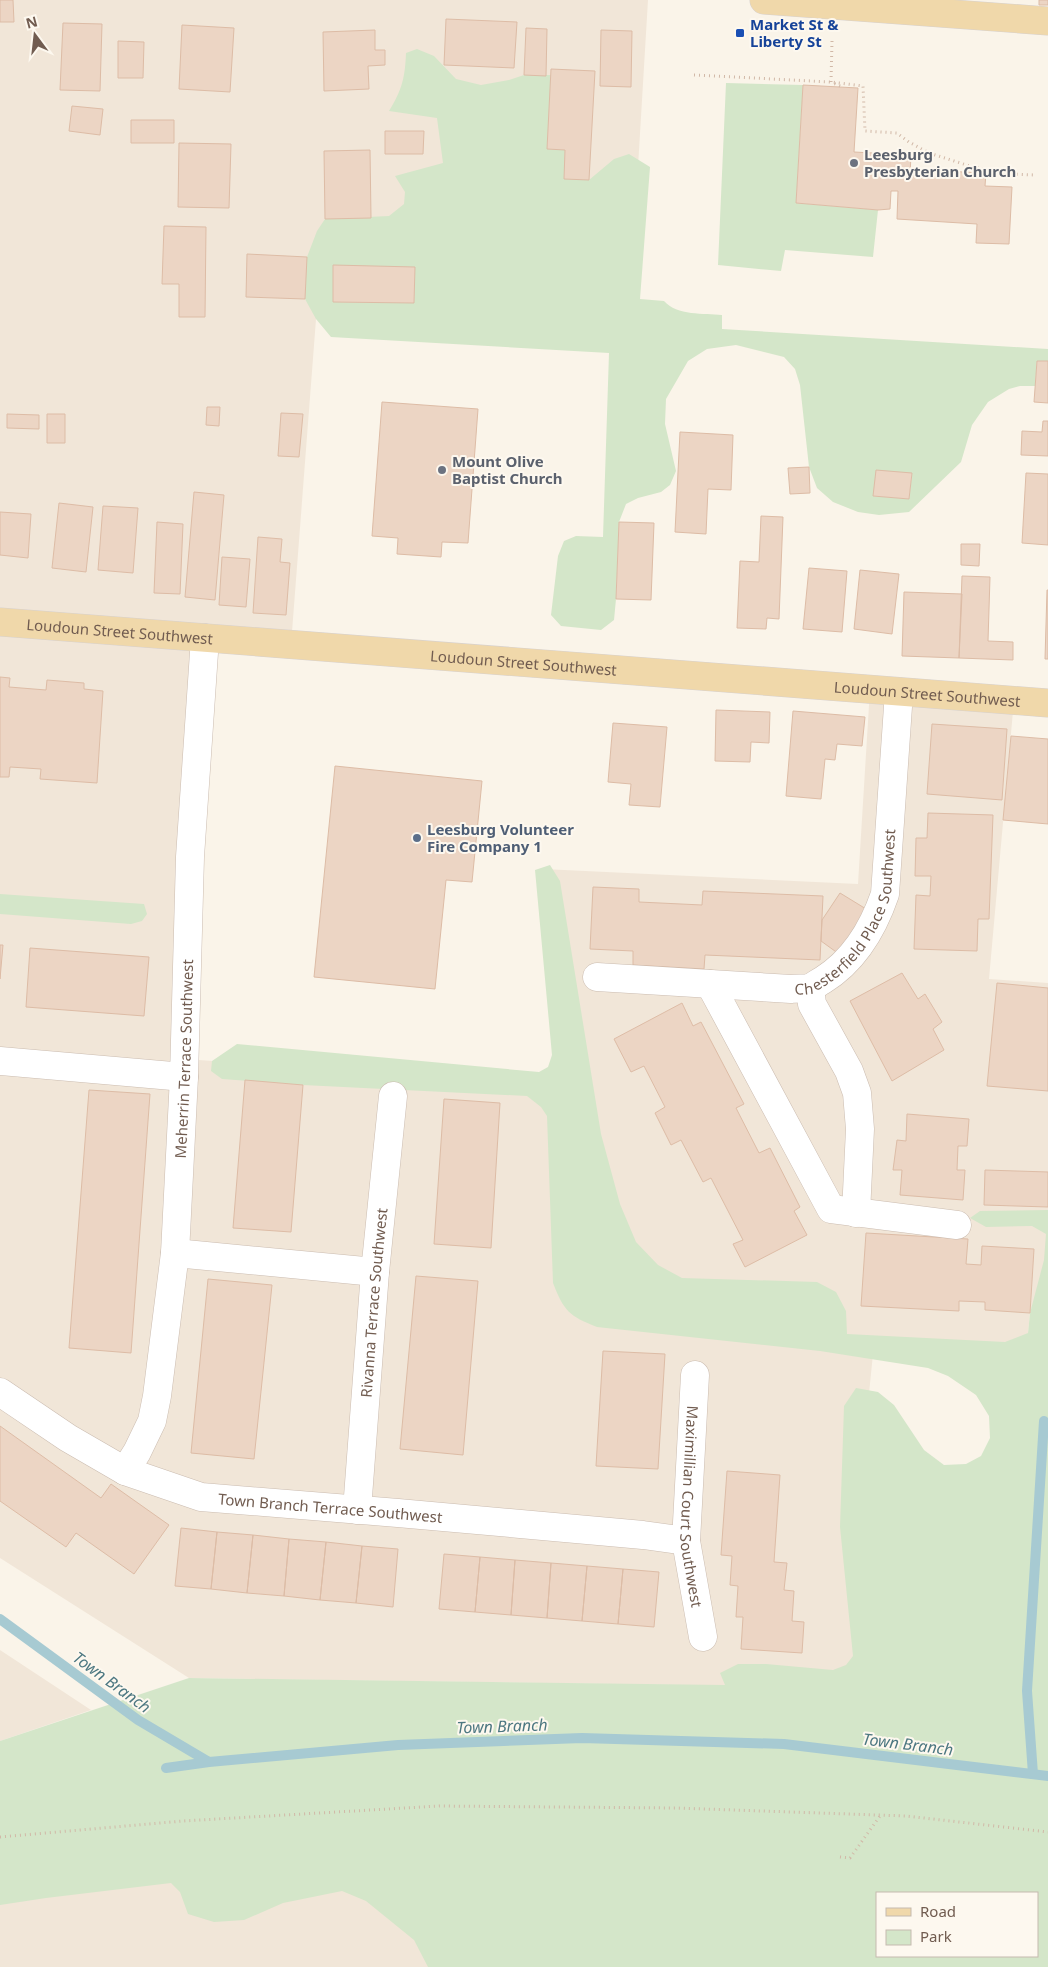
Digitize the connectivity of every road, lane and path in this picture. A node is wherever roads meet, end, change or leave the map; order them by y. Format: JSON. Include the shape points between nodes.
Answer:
{"nodes":[{"id":1,"x":764,"y":0,"type":"edge"},
{"id":2,"x":1048,"y":21,"type":"edge"},
{"id":3,"x":832,"y":41,"type":"dead end"},
{"id":4,"x":694,"y":76,"type":"dead end"},
{"id":5,"x":831,"y":82,"type":"junction"},
{"id":6,"x":842,"y":87,"type":"dead end"},
{"id":7,"x":1036,"y":175,"type":"dead end"},
{"id":8,"x":0,"y":622,"type":"edge"},
{"id":9,"x":205,"y":638,"type":"junction"},
{"id":10,"x":899,"y":692,"type":"junction"},
{"id":11,"x":1048,"y":703,"type":"edge"},
{"id":12,"x":597,"y":977,"type":"dead end"},
{"id":13,"x":710,"y":984,"type":"junction"},
{"id":14,"x":810,"y":988,"type":"junction"},
{"id":15,"x":0,"y":1061,"type":"edge"},
{"id":16,"x":184,"y":1077,"type":"junction"},
{"id":17,"x":392,"y":1096,"type":"dead end"},
{"id":18,"x":856,"y":1213,"type":"junction"},
{"id":19,"x":957,"y":1225,"type":"dead end"},
{"id":20,"x":175,"y":1253,"type":"junction"},
{"id":21,"x":375,"y":1272,"type":"junction"},
{"id":22,"x":695,"y":1375,"type":"dead end"},
{"id":23,"x":0,"y":1392,"type":"edge"},
{"id":24,"x":125,"y":1471,"type":"junction"},
{"id":25,"x":357,"y":1510,"type":"junction"},
{"id":26,"x":686,"y":1541,"type":"junction"},
{"id":27,"x":703,"y":1637,"type":"dead end"},
{"id":28,"x":881,"y":1816,"type":"junction"},
{"id":29,"x":1048,"y":1832,"type":"edge"},
{"id":30,"x":0,"y":1837,"type":"edge"},
{"id":31,"x":840,"y":1857,"type":"dead end"}],
"edges":[{"from":1,"to":2,"type":"main road"},
{"from":3,"to":5,"type":"path"},
{"from":4,"to":5,"type":"path"},
{"from":5,"to":6,"type":"path"},
{"from":5,"to":7,"type":"path","via":[[863,86],[865,131],[897,132],[929,152],[973,167]]},
{"from":8,"to":9,"type":"main road","name":"Loudoun Street Southwest"},
{"from":9,"to":10,"type":"main road","name":"Loudoun Street Southwest"},
{"from":9,"to":16,"type":"street","name":"Meherrin Terrace Southwest","via":[[190,857]]},
{"from":10,"to":11,"type":"main road","name":"Loudoun Street Southwest"},
{"from":10,"to":14,"type":"street","name":"Chesterfield Place Southwest","via":[[884,894],[868,934],[853,955],[834,973]]},
{"from":12,"to":13,"type":"street","name":"Chesterfield Place Southwest"},
{"from":13,"to":14,"type":"street","name":"Chesterfield Place Southwest"},
{"from":13,"to":18,"type":"street","via":[[831,1210]]},
{"from":14,"to":18,"type":"street","via":[[812,1004],[849,1071],[857,1093],[860,1129]]},
{"from":15,"to":16,"type":"street"},
{"from":16,"to":20,"type":"street","name":"Meherrin Terrace Southwest"},
{"from":17,"to":21,"type":"street","name":"Rivanna Terrace Southwest"},
{"from":18,"to":19,"type":"street"},
{"from":20,"to":21,"type":"street"},
{"from":20,"to":24,"type":"street","name":"Meherrin Terrace Southwest","via":[[152,1421]]},
{"from":21,"to":25,"type":"street","name":"Rivanna Terrace Southwest"},
{"from":22,"to":26,"type":"street","name":"Maximillian Court Southwest"},
{"from":23,"to":24,"type":"street","name":"Town Branch Terrace Southwest","via":[[68,1438]]},
{"from":24,"to":25,"type":"street","name":"Town Branch Terrace Southwest","via":[[201,1497]]},
{"from":25,"to":26,"type":"street","name":"Town Branch Terrace Southwest"},
{"from":26,"to":27,"type":"street","name":"Maximillian Court Southwest"},
{"from":28,"to":29,"type":"path"},
{"from":28,"to":30,"type":"path","via":[[676,1808],[439,1806],[183,1821]]},
{"from":28,"to":31,"type":"path","via":[[850,1858]]}]}
